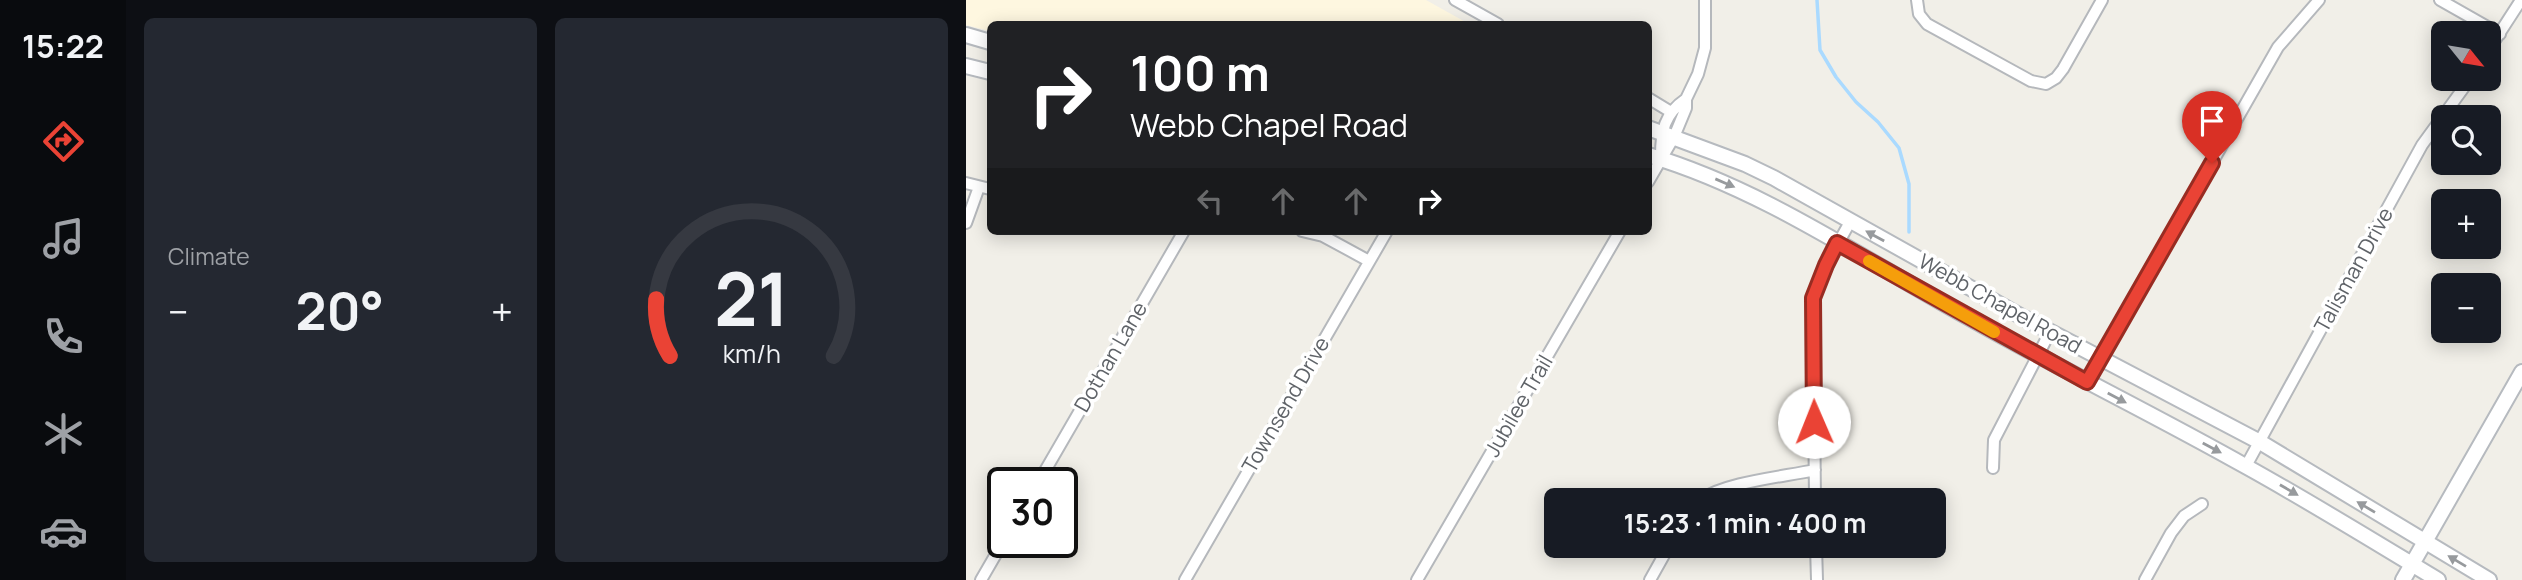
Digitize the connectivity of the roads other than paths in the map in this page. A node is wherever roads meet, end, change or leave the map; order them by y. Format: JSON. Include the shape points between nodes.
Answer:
{"nodes":[{"id":1,"x":1455,"y":0,"type":"edge"},
{"id":2,"x":1705,"y":0,"type":"edge"},
{"id":3,"x":1917,"y":0,"type":"edge"},
{"id":4,"x":2102,"y":0,"type":"edge"},
{"id":5,"x":2319,"y":0,"type":"edge"},
{"id":6,"x":2440,"y":0,"type":"edge"},
{"id":7,"x":2521,"y":0,"type":"edge"},
{"id":8,"x":1493,"y":21,"type":"edge"},
{"id":9,"x":2477,"y":21,"type":"edge"},
{"id":10,"x":2501,"y":32,"type":"edge"},
{"id":11,"x":966,"y":35,"type":"edge"},
{"id":12,"x":987,"y":41,"type":"edge"},
{"id":13,"x":966,"y":66,"type":"edge"},
{"id":14,"x":987,"y":71,"type":"edge"},
{"id":15,"x":2461,"y":91,"type":"edge"},
{"id":16,"x":1686,"y":99,"type":"junction"},
{"id":17,"x":1652,"y":101,"type":"edge"},
{"id":18,"x":1671,"y":112,"type":"junction"},
{"id":19,"x":1661,"y":132,"type":"edge"},
{"id":20,"x":1655,"y":157,"type":"edge"},
{"id":21,"x":966,"y":183,"type":"edge"},
{"id":22,"x":985,"y":188,"type":"edge"},
{"id":23,"x":1850,"y":222,"type":"junction"},
{"id":24,"x":966,"y":223,"type":"edge"},
{"id":25,"x":1182,"y":235,"type":"edge"},
{"id":26,"x":1319,"y":235,"type":"edge"},
{"id":27,"x":1385,"y":235,"type":"edge"},
{"id":28,"x":1618,"y":235,"type":"edge"},
{"id":29,"x":1837,"y":243,"type":"junction"},
{"id":30,"x":1369,"y":261,"type":"junction"},
{"id":31,"x":2050,"y":332,"type":"junction"},
{"id":32,"x":2038,"y":356,"type":"junction"},
{"id":33,"x":2101,"y":359,"type":"junction"},
{"id":34,"x":2520,"y":379,"type":"edge"},
{"id":35,"x":2087,"y":382,"type":"junction"},
{"id":36,"x":2260,"y":442,"type":"junction"},
{"id":37,"x":2246,"y":466,"type":"junction"},
{"id":38,"x":1047,"y":467,"type":"edge"},
{"id":39,"x":1993,"y":468,"type":"dead end"},
{"id":40,"x":1815,"y":470,"type":"junction"},
{"id":41,"x":1726,"y":488,"type":"edge"},
{"id":42,"x":1815,"y":488,"type":"edge"},
{"id":43,"x":2202,"y":504,"type":"dead end"},
{"id":44,"x":2425,"y":542,"type":"junction"},
{"id":45,"x":994,"y":558,"type":"edge"},
{"id":46,"x":1663,"y":558,"type":"edge"},
{"id":47,"x":1816,"y":558,"type":"edge"},
{"id":48,"x":2412,"y":565,"type":"junction"},
{"id":49,"x":981,"y":580,"type":"edge"},
{"id":50,"x":1185,"y":580,"type":"edge"},
{"id":51,"x":1417,"y":580,"type":"edge"},
{"id":52,"x":1650,"y":580,"type":"edge"},
{"id":53,"x":1817,"y":580,"type":"edge"},
{"id":54,"x":2145,"y":580,"type":"edge"},
{"id":55,"x":2403,"y":580,"type":"edge"},
{"id":56,"x":2438,"y":580,"type":"edge"},
{"id":57,"x":2489,"y":580,"type":"edge"}],
"edges":[{"from":1,"to":8,"type":"street"},
{"from":2,"to":16,"type":"street","via":[[1705,48]]},
{"from":3,"to":4,"type":"street","via":[[1927,24],[2031,81],[2046,84],[2063,69]]},
{"from":5,"to":33,"type":"street","via":[[2278,47]]},
{"from":6,"to":9,"type":"street"},
{"from":7,"to":10,"type":"street"},
{"from":11,"to":12,"type":"main road"},
{"from":13,"to":14,"type":"main road"},
{"from":15,"to":36,"type":"street","name":"Talisman Drive","via":[[2422,145]]},
{"from":16,"to":18,"type":"street"},
{"from":16,"to":19,"type":"street","via":[[1686,108]]},
{"from":17,"to":18,"type":"street"},
{"from":18,"to":19,"type":"street"},
{"from":19,"to":20,"type":"street"},
{"from":19,"to":23,"type":"main road","name":"Webb Chapel Road","via":[[1745,164]]},
{"from":20,"to":29,"type":"main road","name":"Webb Chapel Road","one_way":true,"via":[[1731,185]]},
{"from":21,"to":22,"type":"street"},
{"from":22,"to":24,"type":"street"},
{"from":23,"to":29,"type":"street"},
{"from":31,"to":23,"type":"main road","name":"Webb Chapel Road","one_way":true},
{"from":25,"to":38,"type":"street","name":"Dothan Lane"},
{"from":26,"to":30,"type":"street"},
{"from":27,"to":30,"type":"street","name":"Townsend Drive"},
{"from":28,"to":51,"type":"street","name":"Jubilee Trail"},
{"from":29,"to":32,"type":"main road","name":"Webb Chapel Road"},
{"from":29,"to":40,"type":"street","via":[[1813,298]]},
{"from":30,"to":50,"type":"street","name":"Townsend Drive"},
{"from":31,"to":32,"type":"street"},
{"from":31,"to":33,"type":"main road","name":"Webb Chapel Road"},
{"from":32,"to":35,"type":"main road","name":"Webb Chapel Road"},
{"from":32,"to":39,"type":"street","via":[[1994,440]]},
{"from":33,"to":35,"type":"street"},
{"from":33,"to":36,"type":"main road","name":"Webb Chapel Road"},
{"from":34,"to":44,"type":"main road"},
{"from":35,"to":37,"type":"main road","name":"Webb Chapel Road","one_way":true},
{"from":36,"to":37,"type":"street","name":"Talisman Drive"},
{"from":44,"to":36,"type":"main road","name":"Webb Chapel Road","one_way":true},
{"from":37,"to":48,"type":"main road","name":"Webb Chapel Road","one_way":true},
{"from":40,"to":41,"type":"street"},
{"from":40,"to":42,"type":"street"},
{"from":43,"to":54,"type":"street","via":[[2183,516]]},
{"from":44,"to":48,"type":"main road"},
{"from":57,"to":44,"type":"main road","name":"Webb Chapel Road","one_way":true},
{"from":45,"to":49,"type":"street"},
{"from":46,"to":52,"type":"street"},
{"from":47,"to":53,"type":"street"},
{"from":48,"to":55,"type":"main road"},
{"from":48,"to":56,"type":"main road","name":"Webb Chapel Road"}]}
